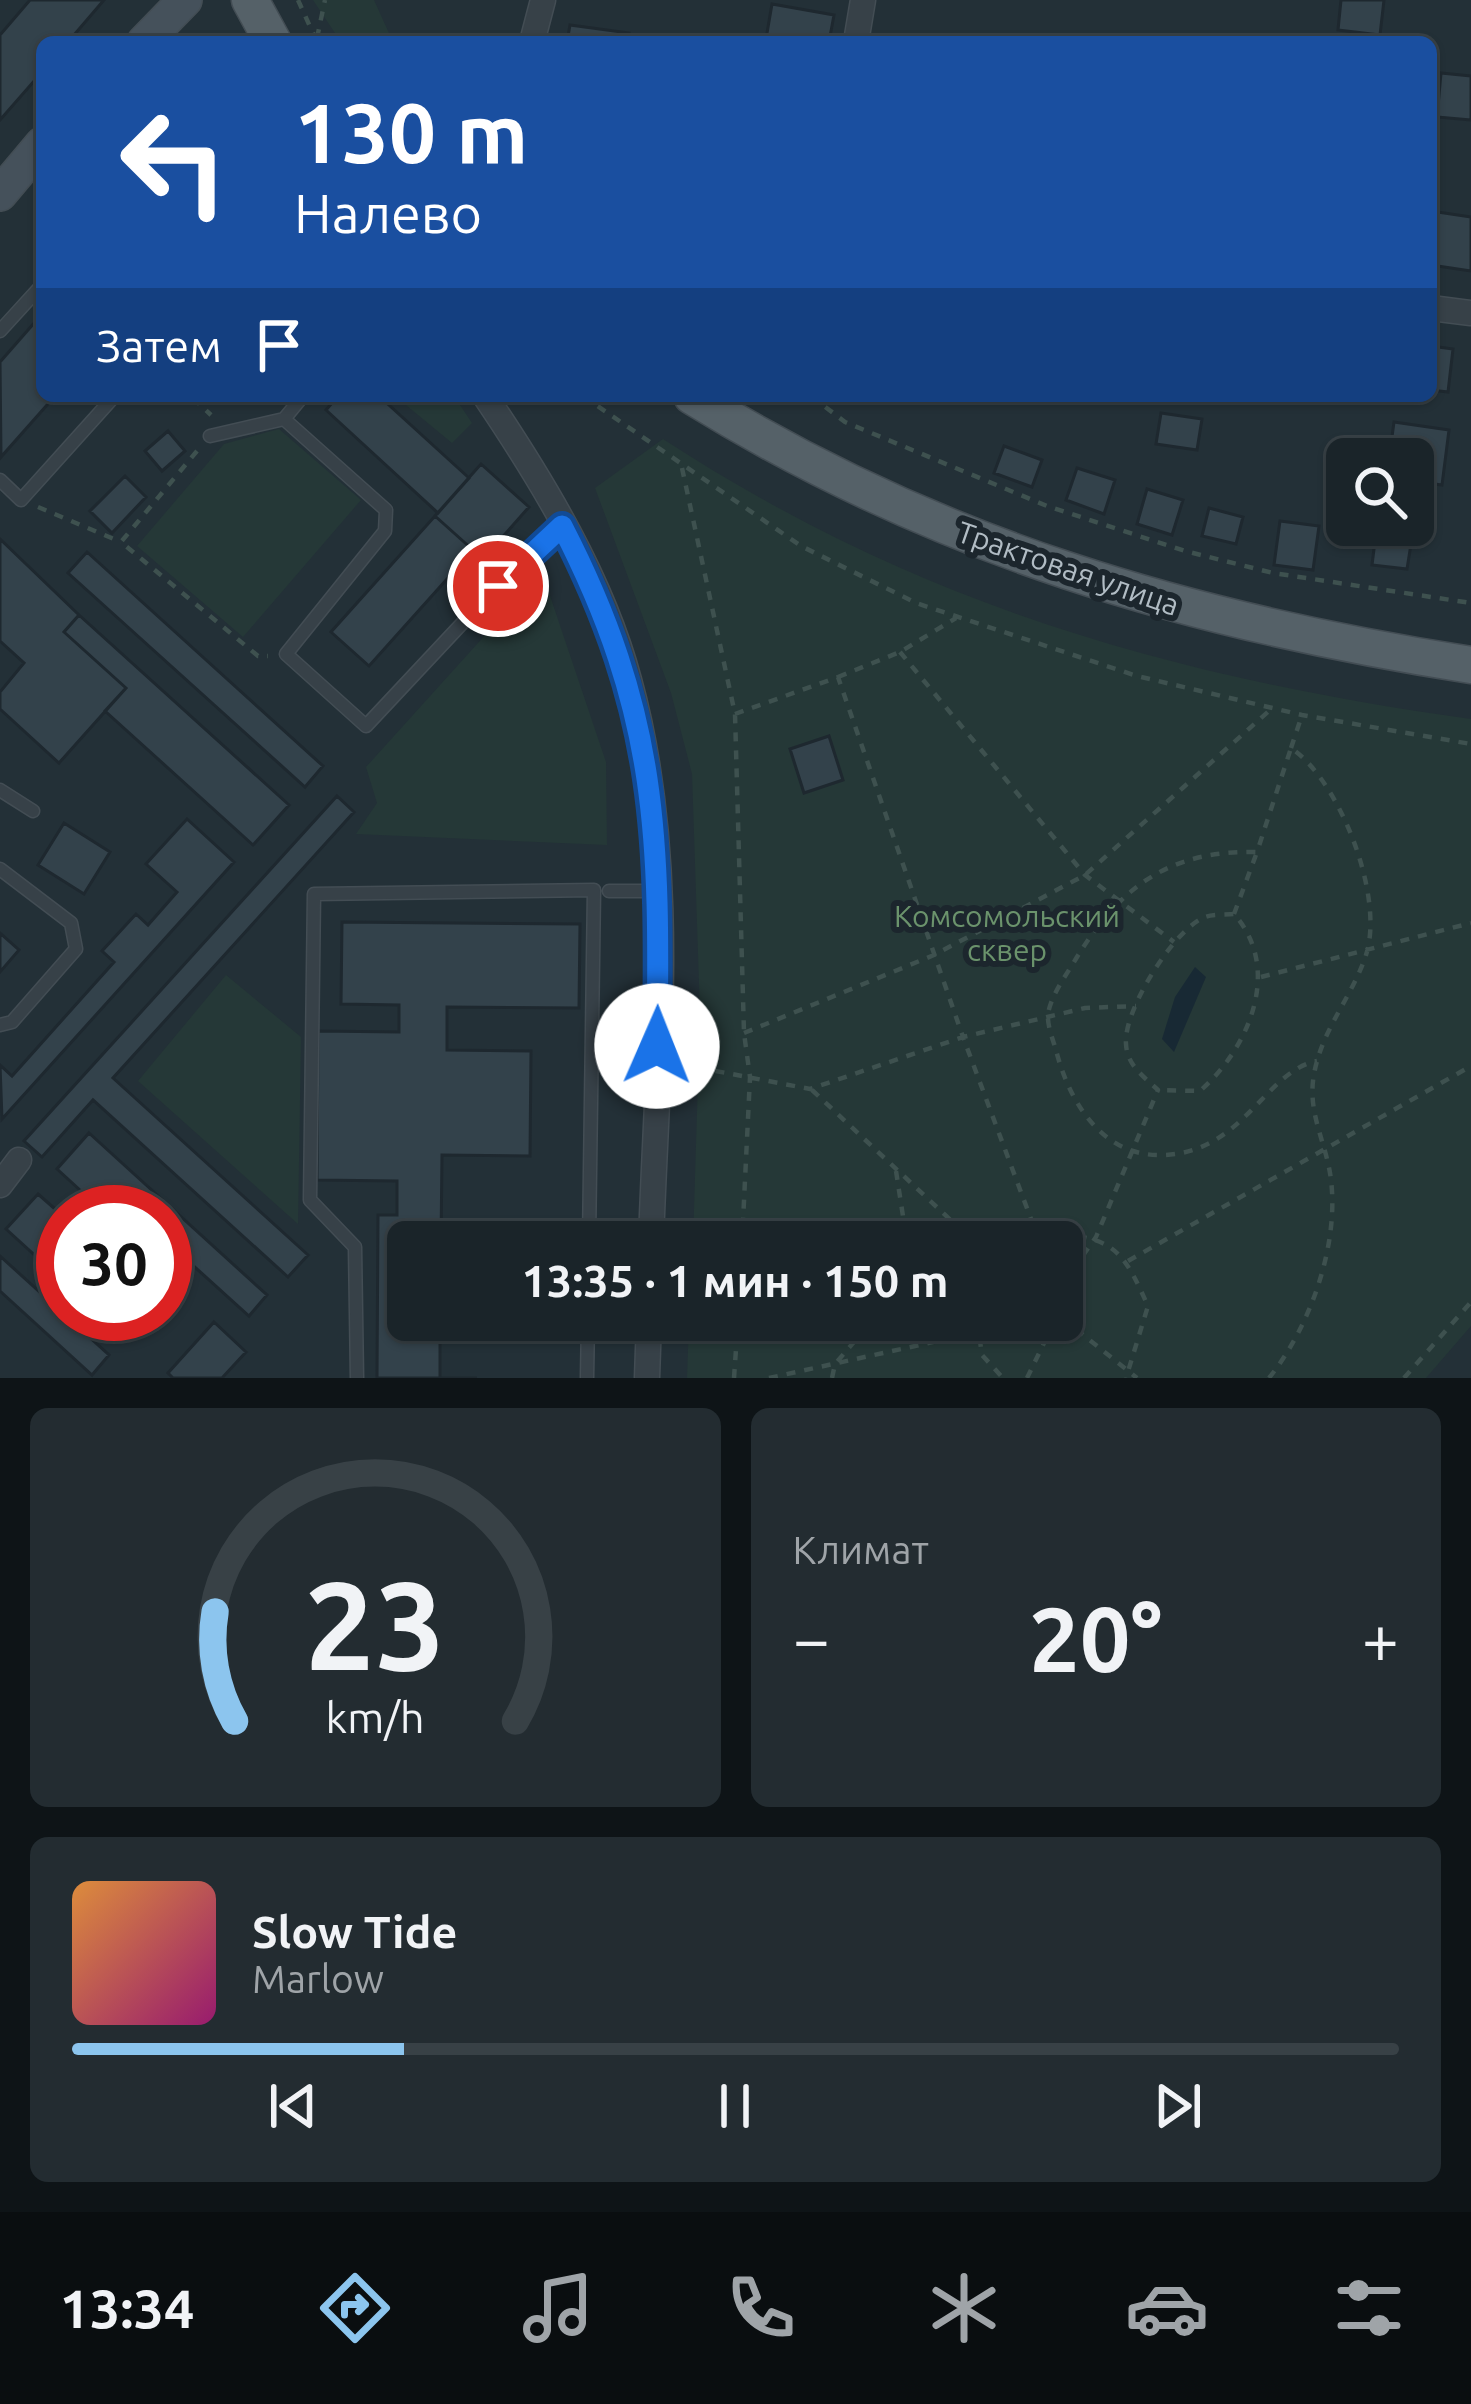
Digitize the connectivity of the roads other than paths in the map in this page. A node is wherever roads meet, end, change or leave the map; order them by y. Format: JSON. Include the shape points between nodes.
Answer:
{"nodes":[{"id":1,"x":185,"y":0,"type":"edge"},
{"id":2,"x":250,"y":0,"type":"edge"},
{"id":3,"x":543,"y":0,"type":"edge"},
{"id":4,"x":863,"y":0,"type":"edge"},
{"id":5,"x":150,"y":36,"type":"edge"},
{"id":6,"x":270,"y":36,"type":"edge"},
{"id":7,"x":534,"y":36,"type":"edge"},
{"id":8,"x":857,"y":36,"type":"edge"},
{"id":9,"x":36,"y":151,"type":"edge"},
{"id":10,"x":0,"y":194,"type":"edge"},
{"id":11,"x":36,"y":292,"type":"edge"},
{"id":12,"x":1437,"y":309,"type":"edge"},
{"id":13,"x":1471,"y":313,"type":"edge"},
{"id":14,"x":0,"y":331,"type":"edge"},
{"id":15,"x":109,"y":402,"type":"edge"},
{"id":16,"x":298,"y":402,"type":"edge"},
{"id":17,"x":489,"y":402,"type":"edge"},
{"id":18,"x":703,"y":402,"type":"edge"},
{"id":19,"x":284,"y":418,"type":"junction"},
{"id":20,"x":210,"y":436,"type":"road end"},
{"id":21,"x":0,"y":481,"type":"edge"},
{"id":22,"x":562,"y":526,"type":"junction"},
{"id":23,"x":1471,"y":665,"type":"edge"},
{"id":24,"x":0,"y":790,"type":"edge"},
{"id":25,"x":33,"y":811,"type":"dead end"},
{"id":26,"x":0,"y":869,"type":"edge"},
{"id":27,"x":609,"y":890,"type":"dead end"},
{"id":28,"x":658,"y":891,"type":"junction"},
{"id":29,"x":0,"y":1025,"type":"edge"},
{"id":30,"x":19,"y":1160,"type":"dead end"},
{"id":31,"x":0,"y":1185,"type":"edge"},
{"id":32,"x":589,"y":1221,"type":"edge"},
{"id":33,"x":652,"y":1221,"type":"edge"},
{"id":34,"x":588,"y":1341,"type":"edge"},
{"id":35,"x":648,"y":1341,"type":"edge"},
{"id":36,"x":357,"y":1378,"type":"edge"},
{"id":37,"x":587,"y":1378,"type":"edge"},
{"id":38,"x":647,"y":1378,"type":"edge"}],
"edges":[{"from":1,"to":5,"type":"street"},
{"from":2,"to":6,"type":"main road"},
{"from":3,"to":7,"type":"street"},
{"from":4,"to":8,"type":"street"},
{"from":9,"to":10,"type":"street"},
{"from":11,"to":14,"type":"lane"},
{"from":12,"to":13,"type":"street"},
{"from":15,"to":21,"type":"lane","via":[[22,500]]},
{"from":16,"to":19,"type":"lane"},
{"from":17,"to":22,"type":"street"},
{"from":18,"to":23,"type":"main road","name":"Трактовая улица","via":[[890,503],[1042,566],[1245,624]]},
{"from":19,"to":20,"type":"lane"},
{"from":19,"to":22,"type":"lane","via":[[386,510],[386,531],[286,654],[366,726]]},
{"from":22,"to":28,"type":"street","via":[[628,676],[647,755]]},
{"from":24,"to":25,"type":"lane"},
{"from":26,"to":29,"type":"lane","via":[[71,923],[76,949],[12,1022]]},
{"from":27,"to":28,"type":"lane"},
{"from":28,"to":33,"type":"street"},
{"from":30,"to":31,"type":"street"},
{"from":32,"to":36,"type":"lane","via":[[594,890],[314,894],[310,1200],[355,1247]]},
{"from":34,"to":37,"type":"lane"},
{"from":35,"to":38,"type":"street"}]}
